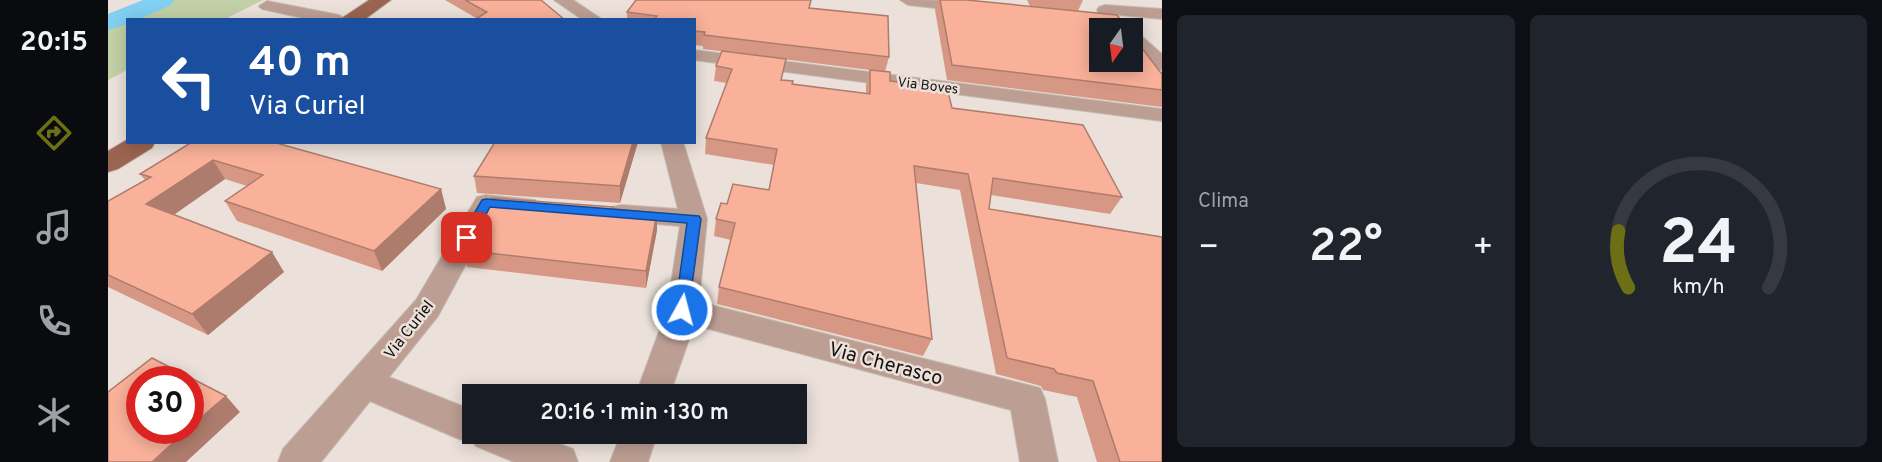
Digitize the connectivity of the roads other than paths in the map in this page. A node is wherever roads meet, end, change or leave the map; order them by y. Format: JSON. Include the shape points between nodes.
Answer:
{"nodes":[{"id":1,"x":382,"y":0,"type":"edge"},
{"id":2,"x":562,"y":0,"type":"edge"},
{"id":3,"x":598,"y":0,"type":"edge"},
{"id":4,"x":908,"y":0,"type":"edge"},
{"id":5,"x":267,"y":6,"type":"dead end"},
{"id":6,"x":989,"y":9,"type":"edge"},
{"id":7,"x":1098,"y":10,"type":"edge"},
{"id":8,"x":1162,"y":14,"type":"edge"},
{"id":9,"x":591,"y":16,"type":"edge"},
{"id":10,"x":329,"y":18,"type":"edge"},
{"id":11,"x":352,"y":18,"type":"edge"},
{"id":12,"x":1143,"y":46,"type":"edge"},
{"id":13,"x":696,"y":55,"type":"edge"},
{"id":14,"x":1162,"y":64,"type":"edge"},
{"id":15,"x":1162,"y":115,"type":"edge"},
{"id":16,"x":139,"y":144,"type":"edge"},
{"id":17,"x":673,"y":144,"type":"edge"},
{"id":18,"x":108,"y":163,"type":"edge"},
{"id":19,"x":556,"y":208,"type":"edge"},
{"id":20,"x":590,"y":211,"type":"edge"},
{"id":21,"x":694,"y":219,"type":"junction"},
{"id":22,"x":682,"y":310,"type":"junction"},
{"id":23,"x":364,"y":383,"type":"junction"},
{"id":24,"x":656,"y":384,"type":"edge"},
{"id":25,"x":462,"y":423,"type":"edge"},
{"id":26,"x":514,"y":444,"type":"edge"},
{"id":27,"x":635,"y":444,"type":"edge"},
{"id":28,"x":297,"y":462,"type":"edge"},
{"id":29,"x":559,"y":462,"type":"edge"},
{"id":30,"x":629,"y":462,"type":"edge"},
{"id":31,"x":1039,"y":462,"type":"edge"}],
"edges":[{"from":1,"to":11,"type":"main road"},
{"from":2,"to":9,"type":"street"},
{"from":3,"to":9,"type":"street"},
{"from":4,"to":6,"type":"street"},
{"from":5,"to":10,"type":"street"},
{"from":7,"to":8,"type":"street"},
{"from":12,"to":14,"type":"street"},
{"from":13,"to":15,"type":"street","name":"Via Boves"},
{"from":16,"to":18,"type":"main road"},
{"from":17,"to":21,"type":"street"},
{"from":19,"to":23,"type":"street","name":"Via Curiel","via":[[486,203],[427,308]]},
{"from":20,"to":21,"type":"street"},
{"from":21,"to":22,"type":"street"},
{"from":22,"to":24,"type":"street"},
{"from":22,"to":31,"type":"street","name":"Via Cherasco","via":[[1028,399]]},
{"from":23,"to":25,"type":"street"},
{"from":23,"to":28,"type":"street","name":"Via Curiel"},
{"from":26,"to":29,"type":"street"},
{"from":27,"to":30,"type":"street"}]}
